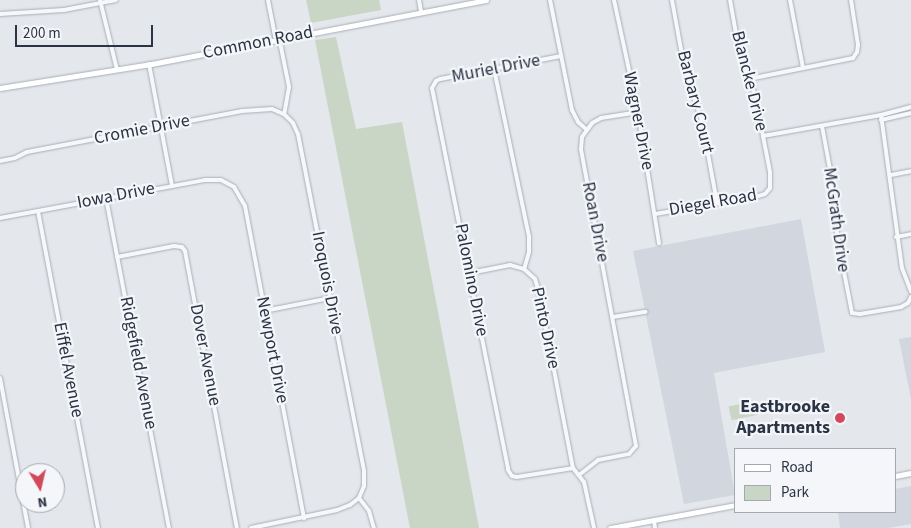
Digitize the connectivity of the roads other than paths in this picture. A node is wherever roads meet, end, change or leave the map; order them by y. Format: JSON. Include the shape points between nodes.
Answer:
{"nodes":[{"id":1,"x":116,"y":0,"type":"edge"},
{"id":2,"x":268,"y":0,"type":"edge"},
{"id":3,"x":419,"y":0,"type":"edge"},
{"id":4,"x":484,"y":0,"type":"edge"},
{"id":5,"x":550,"y":0,"type":"edge"},
{"id":6,"x":614,"y":0,"type":"edge"},
{"id":7,"x":672,"y":0,"type":"edge"},
{"id":8,"x":730,"y":0,"type":"edge"},
{"id":9,"x":790,"y":0,"type":"edge"},
{"id":10,"x":851,"y":0,"type":"edge"},
{"id":11,"x":101,"y":2,"type":"edge"},
{"id":12,"x":422,"y":11,"type":"junction"},
{"id":13,"x":0,"y":14,"type":"edge"},
{"id":14,"x":277,"y":39,"type":"junction"},
{"id":15,"x":561,"y":56,"type":"junction"},
{"id":16,"x":149,"y":64,"type":"junction"},
{"id":17,"x":803,"y":68,"type":"junction"},
{"id":18,"x":494,"y":69,"type":"junction"},
{"id":19,"x":117,"y":70,"type":"junction"},
{"id":20,"x":749,"y":79,"type":"junction"},
{"id":21,"x":433,"y":84,"type":"joint"},
{"id":22,"x":0,"y":88,"type":"edge"},
{"id":23,"x":911,"y":107,"type":"edge"},
{"id":24,"x":638,"y":112,"type":"junction"},
{"id":25,"x":911,"y":113,"type":"edge"},
{"id":26,"x":284,"y":114,"type":"junction"},
{"id":27,"x":881,"y":118,"type":"junction"},
{"id":28,"x":161,"y":126,"type":"junction"},
{"id":29,"x":822,"y":126,"type":"junction"},
{"id":30,"x":586,"y":129,"type":"junction"},
{"id":31,"x":763,"y":136,"type":"junction"},
{"id":32,"x":0,"y":161,"type":"edge"},
{"id":33,"x":911,"y":172,"type":"edge"},
{"id":34,"x":891,"y":175,"type":"junction"},
{"id":35,"x":231,"y":185,"type":"joint"},
{"id":36,"x":172,"y":186,"type":"junction"},
{"id":37,"x":769,"y":191,"type":"joint"},
{"id":38,"x":106,"y":198,"type":"junction"},
{"id":39,"x":717,"y":203,"type":"junction"},
{"id":40,"x":38,"y":211,"type":"junction"},
{"id":41,"x":656,"y":214,"type":"junction"},
{"id":42,"x":0,"y":218,"type":"edge"},
{"id":43,"x":911,"y":234,"type":"edge"},
{"id":44,"x":896,"y":236,"type":"junction"},
{"id":45,"x":659,"y":243,"type":"dead end"},
{"id":46,"x":118,"y":257,"type":"junction"},
{"id":47,"x":524,"y":269,"type":"junction"},
{"id":48,"x":470,"y":273,"type":"junction"},
{"id":49,"x":911,"y":289,"type":"edge"},
{"id":50,"x":911,"y":297,"type":"edge"},
{"id":51,"x":330,"y":298,"type":"junction"},
{"id":52,"x":905,"y":305,"type":"junction"},
{"id":53,"x":911,"y":306,"type":"edge"},
{"id":54,"x":264,"y":310,"type":"junction"},
{"id":55,"x":646,"y":312,"type":"dead end"},
{"id":56,"x":613,"y":318,"type":"junction"},
{"id":57,"x":0,"y":378,"type":"edge"},
{"id":58,"x":573,"y":468,"type":"junction"},
{"id":59,"x":911,"y":472,"type":"edge"},
{"id":60,"x":579,"y":475,"type":"junction"},
{"id":61,"x":896,"y":476,"type":"edge"},
{"id":62,"x":359,"y":498,"type":"junction"},
{"id":63,"x":734,"y":505,"type":"edge"},
{"id":64,"x":304,"y":518,"type":"junction"},
{"id":65,"x":654,"y":520,"type":"junction"},
{"id":66,"x":28,"y":528,"type":"edge"},
{"id":67,"x":98,"y":528,"type":"edge"},
{"id":68,"x":169,"y":528,"type":"edge"},
{"id":69,"x":237,"y":528,"type":"edge"},
{"id":70,"x":251,"y":528,"type":"edge"},
{"id":71,"x":374,"y":528,"type":"edge"},
{"id":72,"x":594,"y":528,"type":"edge"},
{"id":73,"x":610,"y":528,"type":"edge"},
{"id":74,"x":655,"y":528,"type":"edge"}],
"edges":[{"from":1,"to":11,"type":"street"},
{"from":2,"to":14,"type":"street"},
{"from":3,"to":12,"type":"street"},
{"from":4,"to":12,"type":"street","name":"Common Road"},
{"from":5,"to":15,"type":"street"},
{"from":6,"to":24,"type":"street","name":"Wagner Drive"},
{"from":7,"to":39,"type":"street","name":"Barbary Court","via":[[684,66],[702,121]]},
{"from":8,"to":20,"type":"street","name":"Blancke Drive","via":[[740,56]]},
{"from":9,"to":17,"type":"street"},
{"from":10,"to":17,"type":"street","via":[[858,40],[856,56]]},
{"from":11,"to":13,"type":"street","via":[[64,10]]},
{"from":11,"to":19,"type":"street"},
{"from":12,"to":14,"type":"street","name":"Common Road"},
{"from":14,"to":16,"type":"street","name":"Common Road"},
{"from":14,"to":26,"type":"street","via":[[289,87]]},
{"from":15,"to":18,"type":"street","name":"Muriel Drive"},
{"from":15,"to":30,"type":"street","via":[[572,110]]},
{"from":16,"to":19,"type":"street","name":"Common Road"},
{"from":16,"to":28,"type":"street"},
{"from":17,"to":20,"type":"street"},
{"from":18,"to":21,"type":"street","name":"Muriel Drive","via":[[440,79]]},
{"from":18,"to":47,"type":"street","name":"Pinto Drive","via":[[529,237]]},
{"from":19,"to":22,"type":"street","name":"Common Road"},
{"from":20,"to":31,"type":"street","name":"Blancke Drive"},
{"from":21,"to":48,"type":"street","name":"Palomino Drive"},
{"from":23,"to":27,"type":"street"},
{"from":24,"to":30,"type":"street","via":[[601,118]]},
{"from":24,"to":41,"type":"street","name":"Wagner Drive"},
{"from":25,"to":27,"type":"street"},
{"from":26,"to":28,"type":"street","name":"Cromie Drive","via":[[272,109],[254,109]]},
{"from":26,"to":51,"type":"street","name":"Iroquois Drive","via":[[292,121],[298,134]]},
{"from":27,"to":29,"type":"street"},
{"from":27,"to":34,"type":"street"},
{"from":28,"to":32,"type":"street","name":"Cromie Drive","via":[[27,152]]},
{"from":28,"to":36,"type":"street"},
{"from":29,"to":31,"type":"street"},
{"from":29,"to":52,"type":"street","name":"McGrath Drive","via":[[852,314]]},
{"from":30,"to":56,"type":"street","name":"Roan Drive","via":[[581,154]]},
{"from":31,"to":37,"type":"street","name":"Blancke Drive","via":[[770,172]]},
{"from":33,"to":34,"type":"street"},
{"from":34,"to":44,"type":"street"},
{"from":35,"to":36,"type":"street","name":"Iowa Drive","via":[[214,179]]},
{"from":35,"to":54,"type":"street","name":"Newport Drive","via":[[245,206]]},
{"from":36,"to":38,"type":"street","name":"Iowa Drive"},
{"from":37,"to":39,"type":"street","name":"Diegel Road","via":[[756,197]]},
{"from":38,"to":40,"type":"street","name":"Iowa Drive"},
{"from":38,"to":46,"type":"street","name":"Ridgefield Avenue"},
{"from":39,"to":41,"type":"street","name":"Diegel Road"},
{"from":40,"to":42,"type":"street","name":"Iowa Drive"},
{"from":40,"to":67,"type":"street","name":"Eiffel Avenue"},
{"from":41,"to":45,"type":"street","name":"Wagner Drive"},
{"from":43,"to":44,"type":"street"},
{"from":44,"to":49,"type":"street","via":[[903,274]]},
{"from":46,"to":68,"type":"street","name":"Ridgefield Avenue"},
{"from":46,"to":69,"type":"street","name":"Dover Avenue","via":[[174,246],[185,251]]},
{"from":47,"to":48,"type":"street","via":[[502,266]]},
{"from":47,"to":58,"type":"street","name":"Pinto Drive","via":[[535,279],[539,292]]},
{"from":48,"to":58,"type":"street","name":"Palomino Drive","via":[[507,466],[512,476]]},
{"from":50,"to":52,"type":"street"},
{"from":51,"to":54,"type":"street"},
{"from":51,"to":62,"type":"street","name":"Iroquois Drive","via":[[364,476]]},
{"from":52,"to":53,"type":"street"},
{"from":54,"to":64,"type":"street","name":"Newport Drive"},
{"from":55,"to":56,"type":"street"},
{"from":56,"to":60,"type":"street","name":"Roan Drive","via":[[635,450],[598,460]]},
{"from":57,"to":66,"type":"street"},
{"from":58,"to":60,"type":"street","name":"Pinto Drive"},
{"from":59,"to":61,"type":"street"},
{"from":60,"to":72,"type":"street","name":"Pinto Drive","via":[[587,490]]},
{"from":62,"to":64,"type":"street","via":[[343,508]]},
{"from":62,"to":71,"type":"street","via":[[369,511]]},
{"from":63,"to":65,"type":"street"},
{"from":64,"to":70,"type":"street"},
{"from":65,"to":73,"type":"street"},
{"from":65,"to":74,"type":"street"}]}
